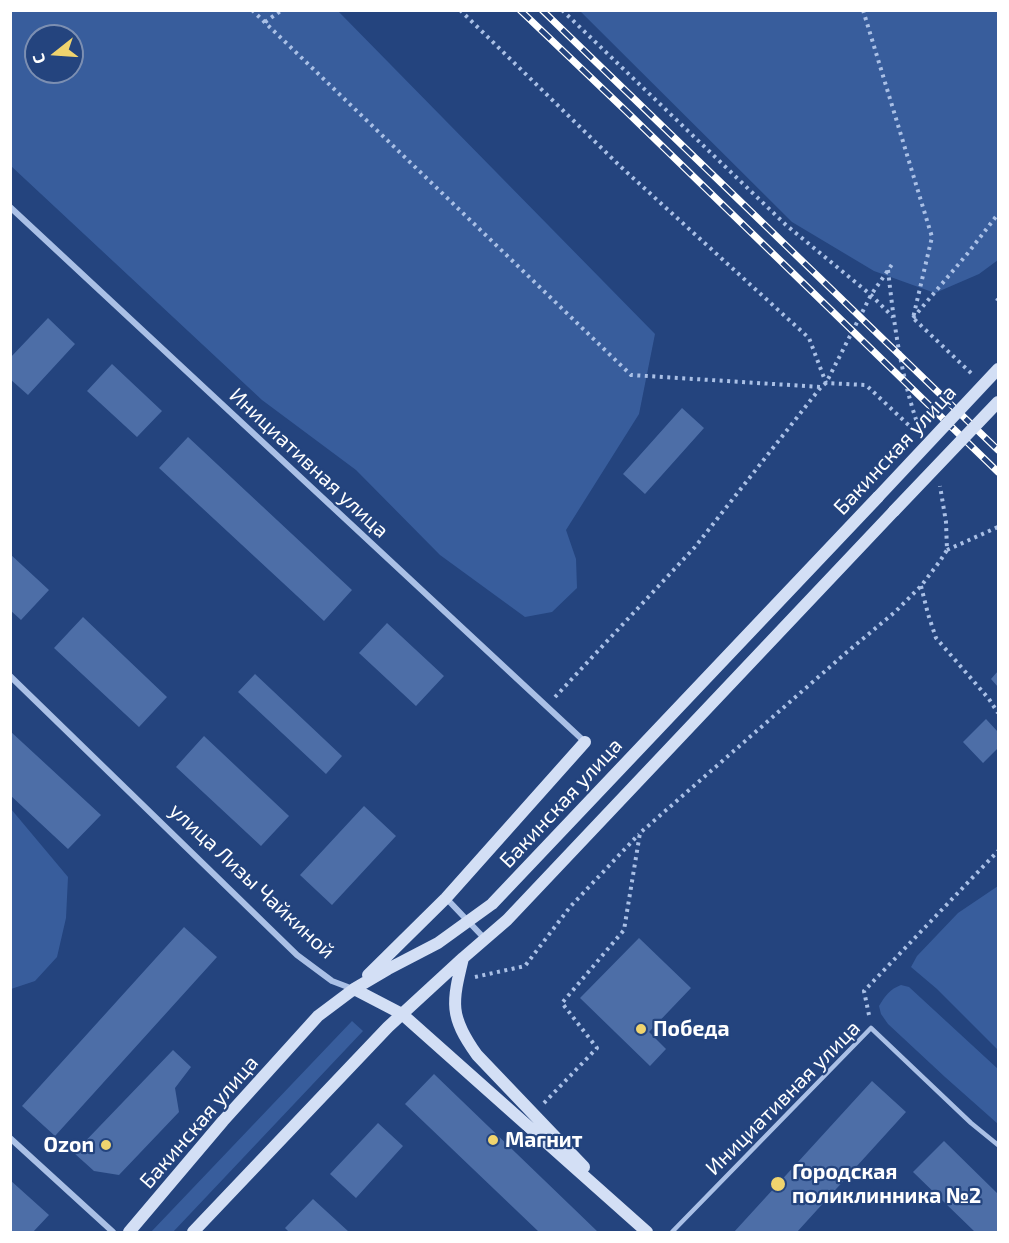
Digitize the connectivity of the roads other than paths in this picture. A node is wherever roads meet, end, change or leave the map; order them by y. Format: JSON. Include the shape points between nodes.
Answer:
{"nodes":[{"id":1,"x":10,"y":207,"type":"edge"},
{"id":2,"x":999,"y":369,"type":"edge"},
{"id":3,"x":999,"y":402,"type":"edge"},
{"id":4,"x":10,"y":676,"type":"edge"},
{"id":5,"x":585,"y":742,"type":"joint"},
{"id":6,"x":446,"y":898,"type":"junction"},
{"id":7,"x":468,"y":921,"type":"junction"},
{"id":8,"x":485,"y":939,"type":"junction"},
{"id":9,"x":463,"y":958,"type":"junction"},
{"id":10,"x":354,"y":989,"type":"junction"},
{"id":11,"x":402,"y":1014,"type":"junction"},
{"id":12,"x":10,"y":1138,"type":"edge"},
{"id":13,"x":999,"y":1145,"type":"edge"},
{"id":14,"x":647,"y":1232,"type":"edge"},
{"id":15,"x":113,"y":1233,"type":"edge"},
{"id":16,"x":129,"y":1233,"type":"edge"},
{"id":17,"x":194,"y":1233,"type":"edge"},
{"id":18,"x":672,"y":1233,"type":"edge"}],
"edges":[{"from":1,"to":5,"type":"street","name":"Инициативная улица"},
{"from":2,"to":7,"type":"main road","name":"Бакинская улица","bridge":true,"via":[[492,904]]},
{"from":3,"to":8,"type":"main road","name":"Бакинская улица","bridge":true},
{"from":4,"to":10,"type":"street","name":"улица Лизы Чайкиной","via":[[297,956],[332,981]]},
{"from":5,"to":6,"type":"main road"},
{"from":6,"to":7,"type":"street"},
{"from":6,"to":10,"type":"main road"},
{"from":7,"to":8,"type":"street"},
{"from":7,"to":10,"type":"main road","name":"Бакинская улица","via":[[438,943]]},
{"from":8,"to":9,"type":"main road","name":"Бакинская улица"},
{"from":9,"to":11,"type":"main road","name":"Бакинская улица"},
{"from":9,"to":14,"type":"main road","name":"улица Лизы Чайкиной","via":[[454,1006],[465,1039]]},
{"from":10,"to":11,"type":"main road","name":"улица Лизы Чайкиной"},
{"from":10,"to":16,"type":"main road","name":"Бакинская улица","via":[[318,1016]]},
{"from":11,"to":14,"type":"main road","name":"улица Лизы Чайкиной"},
{"from":11,"to":17,"type":"main road","name":"Бакинская улица"},
{"from":12,"to":15,"type":"street"},
{"from":13,"to":18,"type":"lane","name":"Инициативная улица","via":[[871,1028]]}]}
